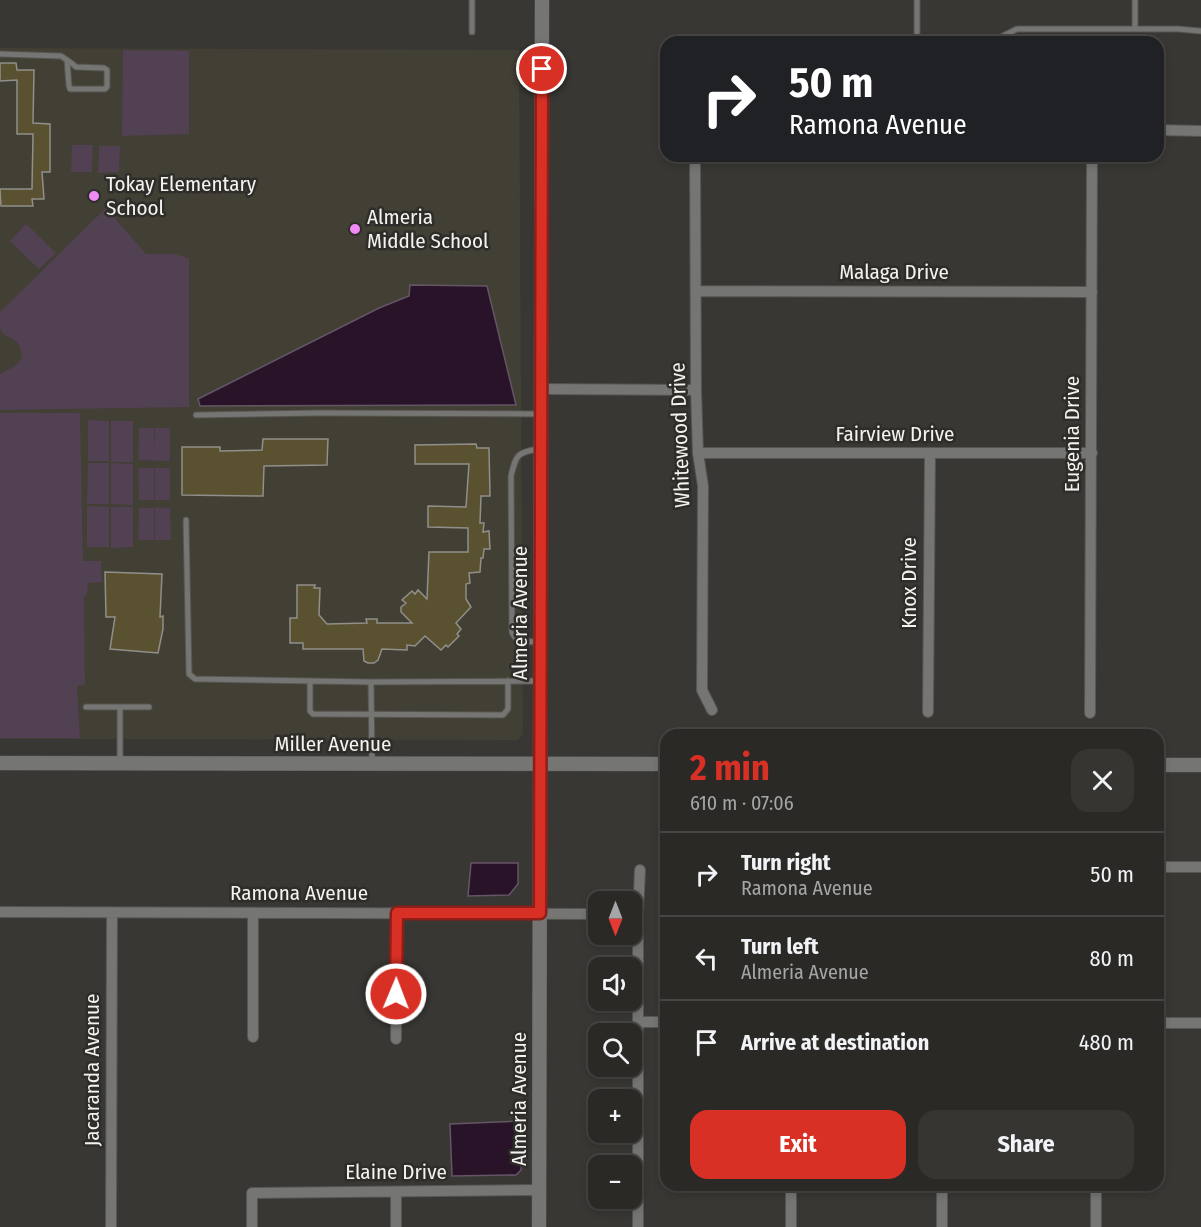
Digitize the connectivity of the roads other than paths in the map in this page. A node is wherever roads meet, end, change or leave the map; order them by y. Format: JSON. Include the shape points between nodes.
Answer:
{"nodes":[{"id":1,"x":472,"y":0,"type":"edge"},
{"id":2,"x":542,"y":0,"type":"edge"},
{"id":3,"x":917,"y":0,"type":"edge"},
{"id":4,"x":1135,"y":0,"type":"edge"},
{"id":5,"x":1135,"y":28,"type":"junction"},
{"id":6,"x":1201,"y":31,"type":"edge"},
{"id":7,"x":472,"y":32,"type":"dead end"},
{"id":8,"x":917,"y":36,"type":"edge"},
{"id":9,"x":1003,"y":36,"type":"edge"},
{"id":10,"x":0,"y":54,"type":"edge"},
{"id":11,"x":67,"y":60,"type":"junction"},
{"id":12,"x":1164,"y":130,"type":"edge"},
{"id":13,"x":1201,"y":131,"type":"edge"},
{"id":14,"x":695,"y":162,"type":"edge"},
{"id":15,"x":1092,"y":162,"type":"edge"},
{"id":16,"x":697,"y":291,"type":"junction"},
{"id":17,"x":1092,"y":292,"type":"junction"},
{"id":18,"x":542,"y":389,"type":"junction"},
{"id":19,"x":696,"y":390,"type":"junction"},
{"id":20,"x":542,"y":414,"type":"junction"},
{"id":21,"x":196,"y":415,"type":"dead end"},
{"id":22,"x":541,"y":449,"type":"junction"},
{"id":23,"x":698,"y":453,"type":"junction"},
{"id":24,"x":1092,"y":453,"type":"junction"},
{"id":25,"x":930,"y":454,"type":"junction"},
{"id":26,"x":186,"y":520,"type":"dead end"},
{"id":27,"x":541,"y":642,"type":"junction"},
{"id":28,"x":310,"y":681,"type":"junction"},
{"id":29,"x":508,"y":681,"type":"junction"},
{"id":30,"x":540,"y":681,"type":"junction"},
{"id":31,"x":370,"y":682,"type":"junction"},
{"id":32,"x":86,"y":707,"type":"dead end"},
{"id":33,"x":120,"y":707,"type":"junction"},
{"id":34,"x":149,"y":707,"type":"dead end"},
{"id":35,"x":712,"y":710,"type":"dead end"},
{"id":36,"x":928,"y":712,"type":"dead end"},
{"id":37,"x":1090,"y":713,"type":"dead end"},
{"id":38,"x":370,"y":714,"type":"junction"},
{"id":39,"x":0,"y":763,"type":"edge"},
{"id":40,"x":120,"y":764,"type":"junction"},
{"id":41,"x":541,"y":764,"type":"junction"},
{"id":42,"x":660,"y":764,"type":"edge"},
{"id":43,"x":372,"y":765,"type":"junction"},
{"id":44,"x":1164,"y":765,"type":"edge"},
{"id":45,"x":1201,"y":765,"type":"edge"},
{"id":46,"x":1164,"y":867,"type":"edge"},
{"id":47,"x":1201,"y":867,"type":"edge"},
{"id":48,"x":640,"y":870,"type":"dead end"},
{"id":49,"x":638,"y":891,"type":"edge"},
{"id":50,"x":0,"y":912,"type":"edge"},
{"id":51,"x":112,"y":913,"type":"junction"},
{"id":52,"x":254,"y":913,"type":"junction"},
{"id":53,"x":397,"y":913,"type":"junction"},
{"id":54,"x":540,"y":913,"type":"junction"},
{"id":55,"x":588,"y":914,"type":"edge"},
{"id":56,"x":636,"y":945,"type":"edge"},
{"id":57,"x":639,"y":1022,"type":"junction"},
{"id":58,"x":660,"y":1022,"type":"edge"},
{"id":59,"x":1164,"y":1023,"type":"edge"},
{"id":60,"x":1201,"y":1023,"type":"edge"},
{"id":61,"x":253,"y":1037,"type":"dead end"},
{"id":62,"x":396,"y":1039,"type":"dead end"},
{"id":63,"x":540,"y":1190,"type":"junction"},
{"id":64,"x":791,"y":1191,"type":"edge"},
{"id":65,"x":942,"y":1191,"type":"edge"},
{"id":66,"x":1096,"y":1191,"type":"edge"},
{"id":67,"x":396,"y":1192,"type":"junction"},
{"id":68,"x":111,"y":1227,"type":"edge"},
{"id":69,"x":252,"y":1227,"type":"edge"},
{"id":70,"x":396,"y":1227,"type":"edge"},
{"id":71,"x":539,"y":1227,"type":"edge"},
{"id":72,"x":638,"y":1227,"type":"edge"},
{"id":73,"x":791,"y":1227,"type":"edge"},
{"id":74,"x":942,"y":1227,"type":"edge"},
{"id":75,"x":1096,"y":1227,"type":"edge"}],
"edges":[{"from":1,"to":7,"type":"lane"},
{"from":2,"to":18,"type":"street","name":"Almeria Avenue"},
{"from":3,"to":8,"type":"lane"},
{"from":4,"to":5,"type":"lane"},
{"from":5,"to":6,"type":"lane"},
{"from":5,"to":9,"type":"lane","via":[[1017,29]]},
{"from":10,"to":11,"type":"lane","via":[[61,56]]},
{"from":11,"to":11,"type":"lane","via":[[76,67],[107,70],[107,87],[70,89]]},
{"from":12,"to":13,"type":"street"},
{"from":14,"to":16,"type":"street","name":"Whitewood Drive"},
{"from":15,"to":17,"type":"street","name":"Eugenia Drive"},
{"from":16,"to":17,"type":"street","name":"Malaga Drive"},
{"from":16,"to":19,"type":"street","name":"Whitewood Drive"},
{"from":17,"to":24,"type":"street","name":"Eugenia Drive"},
{"from":18,"to":19,"type":"street"},
{"from":18,"to":20,"type":"street","name":"Almeria Avenue"},
{"from":19,"to":23,"type":"street","name":"Whitewood Drive"},
{"from":20,"to":21,"type":"lane"},
{"from":20,"to":22,"type":"street","name":"Almeria Avenue"},
{"from":22,"to":27,"type":"street","name":"Almeria Avenue"},
{"from":22,"to":27,"type":"lane","via":[[519,454],[511,476],[512,632],[518,641]]},
{"from":23,"to":25,"type":"street","name":"Fairview Drive"},
{"from":23,"to":35,"type":"street","name":"Whitewood Drive","via":[[703,486],[702,690]]},
{"from":24,"to":25,"type":"street","name":"Fairview Drive"},
{"from":24,"to":37,"type":"street","name":"Eugenia Drive"},
{"from":25,"to":36,"type":"street","name":"Knox Drive"},
{"from":26,"to":28,"type":"lane","via":[[189,674],[195,680]]},
{"from":27,"to":30,"type":"street","name":"Almeria Avenue"},
{"from":28,"to":31,"type":"lane"},
{"from":28,"to":38,"type":"lane","via":[[313,714]]},
{"from":29,"to":30,"type":"lane"},
{"from":29,"to":31,"type":"lane"},
{"from":29,"to":38,"type":"lane","via":[[508,709],[503,715]]},
{"from":30,"to":41,"type":"street","name":"Almeria Avenue"},
{"from":31,"to":38,"type":"lane"},
{"from":32,"to":33,"type":"lane"},
{"from":33,"to":34,"type":"lane"},
{"from":33,"to":40,"type":"lane"},
{"from":38,"to":43,"type":"lane"},
{"from":39,"to":40,"type":"street","name":"Miller Avenue"},
{"from":40,"to":43,"type":"street","name":"Miller Avenue"},
{"from":41,"to":42,"type":"street","name":"Miller Avenue"},
{"from":41,"to":43,"type":"street","name":"Miller Avenue"},
{"from":41,"to":54,"type":"street","name":"Almeria Avenue"},
{"from":44,"to":45,"type":"street"},
{"from":46,"to":47,"type":"street"},
{"from":48,"to":49,"type":"street"},
{"from":50,"to":51,"type":"street","name":"Ramona Avenue"},
{"from":51,"to":52,"type":"street","name":"Ramona Avenue"},
{"from":51,"to":68,"type":"street","name":"Jacaranda Avenue"},
{"from":52,"to":53,"type":"street","name":"Ramona Avenue"},
{"from":52,"to":61,"type":"street"},
{"from":53,"to":54,"type":"street","name":"Ramona Avenue"},
{"from":53,"to":62,"type":"street"},
{"from":54,"to":55,"type":"street","name":"Ramona Avenue"},
{"from":54,"to":63,"type":"street","name":"Almeria Avenue"},
{"from":56,"to":57,"type":"street"},
{"from":57,"to":58,"type":"street"},
{"from":57,"to":72,"type":"street"},
{"from":59,"to":60,"type":"street"},
{"from":63,"to":67,"type":"street","name":"Elaine Drive"},
{"from":63,"to":71,"type":"street","name":"Almeria Avenue"},
{"from":64,"to":73,"type":"street"},
{"from":65,"to":74,"type":"street"},
{"from":66,"to":75,"type":"street"},
{"from":67,"to":69,"type":"street","name":"Elaine Drive","via":[[252,1193]]},
{"from":67,"to":70,"type":"street"}]}
